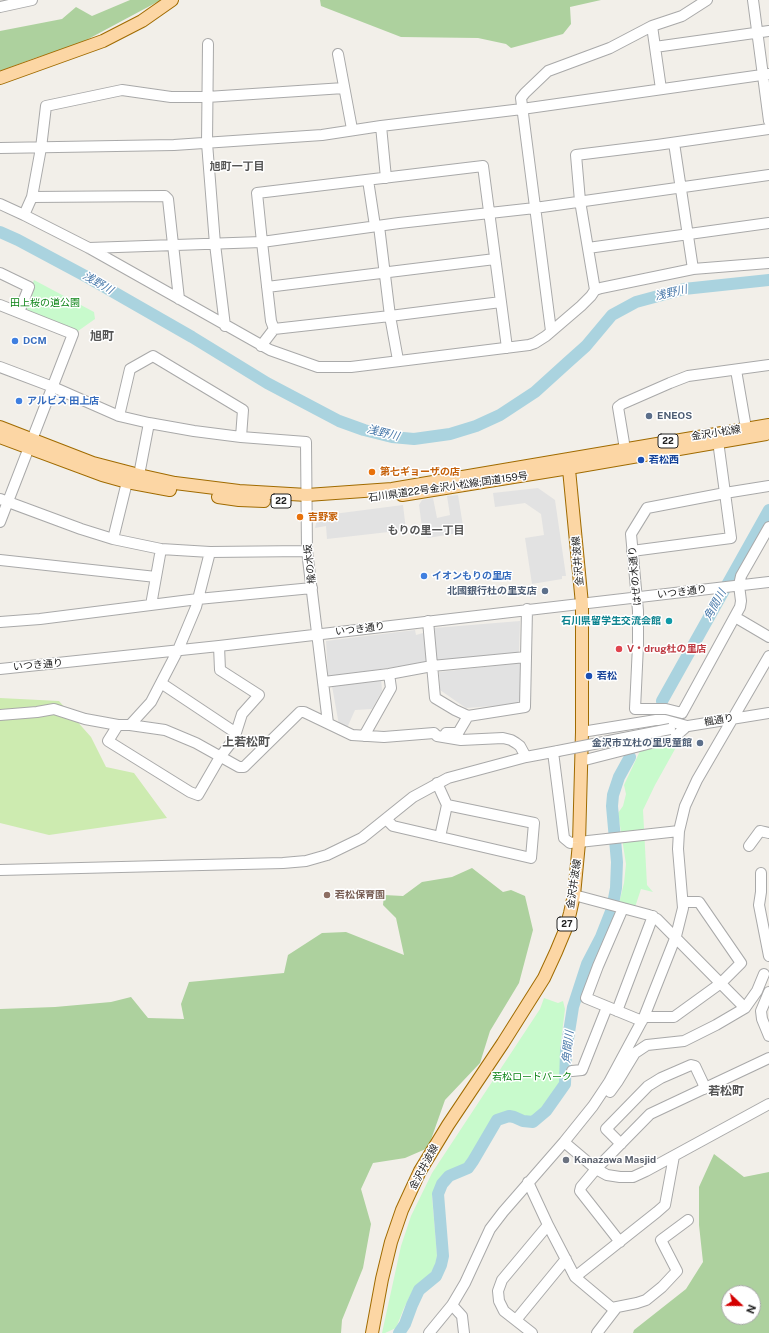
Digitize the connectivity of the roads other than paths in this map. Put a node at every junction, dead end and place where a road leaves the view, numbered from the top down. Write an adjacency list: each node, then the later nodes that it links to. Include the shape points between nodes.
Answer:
1 (32, 0): 5 (street)
2 (172, 0): 13 (main road, via 142,21 103,41)
3 (707, 0): 6 (street, via 682,16)
4 (753, 0): 8 (street)
5 (3, 4)
6 (652, 26): 10 (street); 17 (street, via 610,48 548,71 524,93 521,98)
7 (769, 31): 8 (street)
8 (758, 32): 10 (street); 12 (street)
9 (208, 44): 16 (street)
10 (655, 47): 15 (street)
11 (338, 54): 14 (street)
12 (766, 75): 15 (street); 18 (street)
13 (0, 78)
14 (344, 88): 16 (street); 21 (street)
15 (661, 89): 17 (street)
16 (207, 97): 22 (street); 25 (street, via 171,97 122,90 46,106)
17 (522, 109): 19 (street); 33 (street)
18 (769, 121)
19 (381, 126): 21 (street); 27 (street)
20 (769, 129): 23 (street)
21 (352, 130): 22 (street)
22 (207, 143): 25 (street); 40 (street)
23 (674, 143): 29 (street); 31 (street, via 576,155)
24 (0, 148): 25 (street)
25 (41, 148): 30 (street)
26 (769, 175): 29 (street)
27 (386, 178): 28 (street); 34 (street, via 483,166)
28 (368, 180): 37 (street); 39 (street, via 257,193)
29 (680, 188): 31 (street); 38 (street)
30 (32, 197): 35 (street); 41 (street, via 165,196 168,199)
31 (580, 201): 33 (street); 43 (street)
32 (0, 204): 35 (street)
33 (536, 208): 34 (street); 58 (street)
34 (489, 212): 37 (street); 44 (street)
35 (24, 215): 42 (street)
36 (769, 223): 38 (street)
37 (377, 226): 39 (street); 47 (street)
38 (687, 234): 43 (street); 46 (street)
39 (262, 242): 40 (street); 49 (street)
40 (215, 244): 41 (street); 56 (street)
41 (173, 246): 42 (street); 51 (street)
42 (88, 248): 51 (street)
43 (588, 248): 50 (street)
44 (495, 259): 47 (street); 52 (street)
45 (769, 263): 46 (street)
46 (693, 270): 50 (street)
47 (385, 272): 49 (street); 55 (street)
48 (0, 273): 54 (street, via 29,286)
49 (267, 287): 57 (street)
50 (594, 290): 58 (street, via 582,306)
51 (179, 299): 56 (street)
52 (501, 302): 55 (street); 60 (street)
53 (0, 304): 54 (street)
54 (19, 312): 65 (street, via 73,334)
55 (390, 316): 57 (street); 61 (street)
56 (225, 326): 59 (street)
57 (274, 329): 59 (street)
58 (551, 331): 60 (street, via 535,343)
59 (261, 346): 61 (street, via 318,367 351,367)
60 (507, 348): 61 (street)
61 (398, 360)
62 (769, 365): 64 (street)
63 (0, 367): 65 (street)
64 (736, 370): 70 (street); 76 (street, via 688,376 622,404 618,407)
65 (53, 387): 66 (street); 75 (street)
66 (119, 416): 67 (street); 73 (street, via 130,369 153,356 243,410)
67 (149, 423): 73 (street); 78 (street)
68 (769, 425): 70 (main road, 金沢小松線 / 22)
69 (0, 427): 75 (main road, 22)
70 (746, 428): 76 (main road, 金沢小松線 / 22)
71 (769, 433): 74 (main road, 金沢小松線 / 22)
72 (0, 437): 75 (main road, 石川県道22号金沢小松線;国道159号 / 22)
73 (240, 437): 82 (street, 楡の木坂, via 306,442)
74 (718, 441): 77 (main road, 金沢小松線 / 22); 81 (street)
75 (31, 444): 78 (main road, 22); 79 (main road, 石川県道22号金沢小松線;国道159号 / 22, via 102,475); 83 (street)
76 (625, 449): 77 (main road, 金沢小松線 / 22)
77 (568, 463): 82 (main road, 石川県道22号金沢小松線;国道159号 / 22, via 390,497); 99 (main road, 金沢井波線 / 27)
78 (139, 475): 82 (main road, 22, via 175,483)
79 (127, 482): 82 (main road, 石川県道22号金沢小松線;国道159号 / 22, via 239,500); 86 (street)
80 (769, 486): 81 (street, はぜの木通り)
81 (726, 493): 90 (street, はぜの木通り, via 647,508 631,534); 90 (street, via 731,538)
82 (307, 498): 89 (street, 楡の木坂)
83 (4, 500): 84 (street); 86 (street)
84 (0, 522)
85 (769, 527): 87 (street)
86 (113, 539): 88 (street)
87 (765, 541): 95 (street)
88 (161, 549): 91 (street); 93 (street)
89 (307, 551): 91 (street); 96 (street, 楡の木坂)
90 (632, 551): 97 (street, はぜの木通り)
91 (210, 552): 98 (street)
92 (0, 560): 93 (street)
93 (156, 576): 100 (street)
94 (769, 582): 95 (street)
95 (735, 586): 97 (street, いつき通り); 102 (street, via 741,601)
96 (312, 588): 98 (street); 105 (street, 楡の木坂)
97 (637, 598): 99 (street, いつき通り); 102 (street, はぜの木通り, via 635,709 666,709 682,713)
98 (198, 599): 100 (street); 108 (street)
99 (582, 604): 101 (street, いつき通り); 124 (main road, 金沢井波線 / 27)
100 (151, 605): 104 (street)
101 (527, 610): 103 (street, いつき通り); 110 (street)
102 (735, 617): 106 (street)
103 (428, 621): 105 (street, いつき通り); 111 (street)
104 (0, 622)
105 (318, 634): 107 (street, いつき通り); 114 (street, 楡の木坂)
106 (769, 637)
107 (219, 646): 108 (street, いつき通り); 125 (street, via 220,670 259,695 242,714)
108 (178, 650): 112 (street, いつき通り); 115 (street)
109 (769, 656): 119 (street)
110 (526, 657): 111 (street); 118 (street, via 525,707)
111 (432, 666): 113 (street); 118 (street, via 435,698)
112 (0, 669)
113 (389, 674): 114 (street); 127 (street, via 391,688)
114 (324, 682): 120 (street, 楡の木坂)
115 (161, 683): 122 (street, via 151,702); 125 (street)
116 (769, 713): 119 (street, 楓通り)
117 (0, 715): 121 (street, via 54,709 85,719)
118 (468, 716): 126 (street, via 458,733)
119 (732, 718): 123 (street, 楓通り); 135 (street, via 697,780 685,806)
120 (328, 723): 127 (street, via 352,736); 129 (street, via 300,712 244,767)
121 (118, 725): 122 (street); 129 (street, via 108,741 198,795)
122 (130, 725): 129 (street, via 165,730)
123 (687, 726): 124 (street, via 656,720); 128 (street, 楓通り, bridge); 131 (street, via 668,739)
124 (582, 732): 131 (main road, 金沢井波線 / 27)
125 (236, 733): 129 (street)
126 (434, 733): 127 (street, via 384,738); 130 (street, via 437,736 461,740 511,740 520,746)
127 (364, 736)
128 (555, 752): 130 (street, 楓通り); 138 (street, via 564,838 570,843)
129 (220, 757)
130 (526, 757): 132 (street, 楓通り)
131 (581, 761): 138 (main road, 金沢井波線 / 27)
132 (437, 783): 133 (street); 134 (street, 楓通り, via 413,797)
133 (447, 805): 137 (street); 137 (street, via 534,823 531,858)
134 (386, 819): 137 (street, via 393,826); 140 (street, 楓通り, via 343,849 306,861)
135 (678, 831): 138 (street); 143 (street)
136 (769, 833): 139 (street, via 760,831)
137 (440, 837)
138 (579, 843): 142 (main road, 金沢井波線 / 27)
139 (750, 846)
140 (0, 870)
141 (761, 873): 147 (street, via 759,905)
142 (574, 895): 144 (street); 173 (main road, 金沢井波線 / 27, via 563,934 544,978 448,1125 420,1171 402,1210 391,1242)
143 (683, 902): 146 (street); 149 (street, via 699,902 741,962)
144 (617, 906): 145 (street); 151 (street, via 586,998)
145 (653, 916): 146 (street); 153 (street)
146 (676, 936): 149 (street); 154 (street)
147 (769, 956)
148 (764, 974): 152 (street, via 757,991)
149 (721, 983): 152 (street); 154 (street, via 674,1017)
150 (769, 992): 155 (street, via 761,1011)
151 (607, 1007): 153 (street); 157 (street, via 582,1070)
152 (745, 1008): 160 (street, via 684,1041 647,1045 635,1053 618,1081)
153 (617, 1011): 154 (street)
154 (643, 1019): 160 (street, via 609,1082)
155 (769, 1036)
156 (769, 1058): 158 (street)
157 (572, 1071)
158 (704, 1089): 161 (street, via 650,1114); 161 (street, via 694,1066 691,1065 648,1086 606,1129)
159 (768, 1108): 162 (street)
160 (566, 1144): 163 (street); 164 (street)
161 (621, 1144): 163 (street)
162 (674, 1156): 163 (street, via 633,1177 607,1175); 167 (street, via 665,1205)
163 (596, 1169): 167 (street, via 580,1191)
164 (528, 1182): 166 (street); 170 (street, via 490,1229)
165 (688, 1220): 171 (street, via 661,1240 677,1271 646,1300)
166 (548, 1225): 168 (street); 172 (street, via 502,1280 498,1291 498,1301)
167 (620, 1242): 169 (street)
168 (566, 1259): 169 (street); 172 (street)
169 (575, 1277): 171 (street, via 612,1308)
170 (452, 1305): 174 (street); 175 (street, via 462,1316)
171 (618, 1307): 177 (street)
172 (516, 1320): 176 (street)
173 (372, 1333)
174 (429, 1333)
175 (464, 1333)
176 (532, 1333)
177 (597, 1333)

